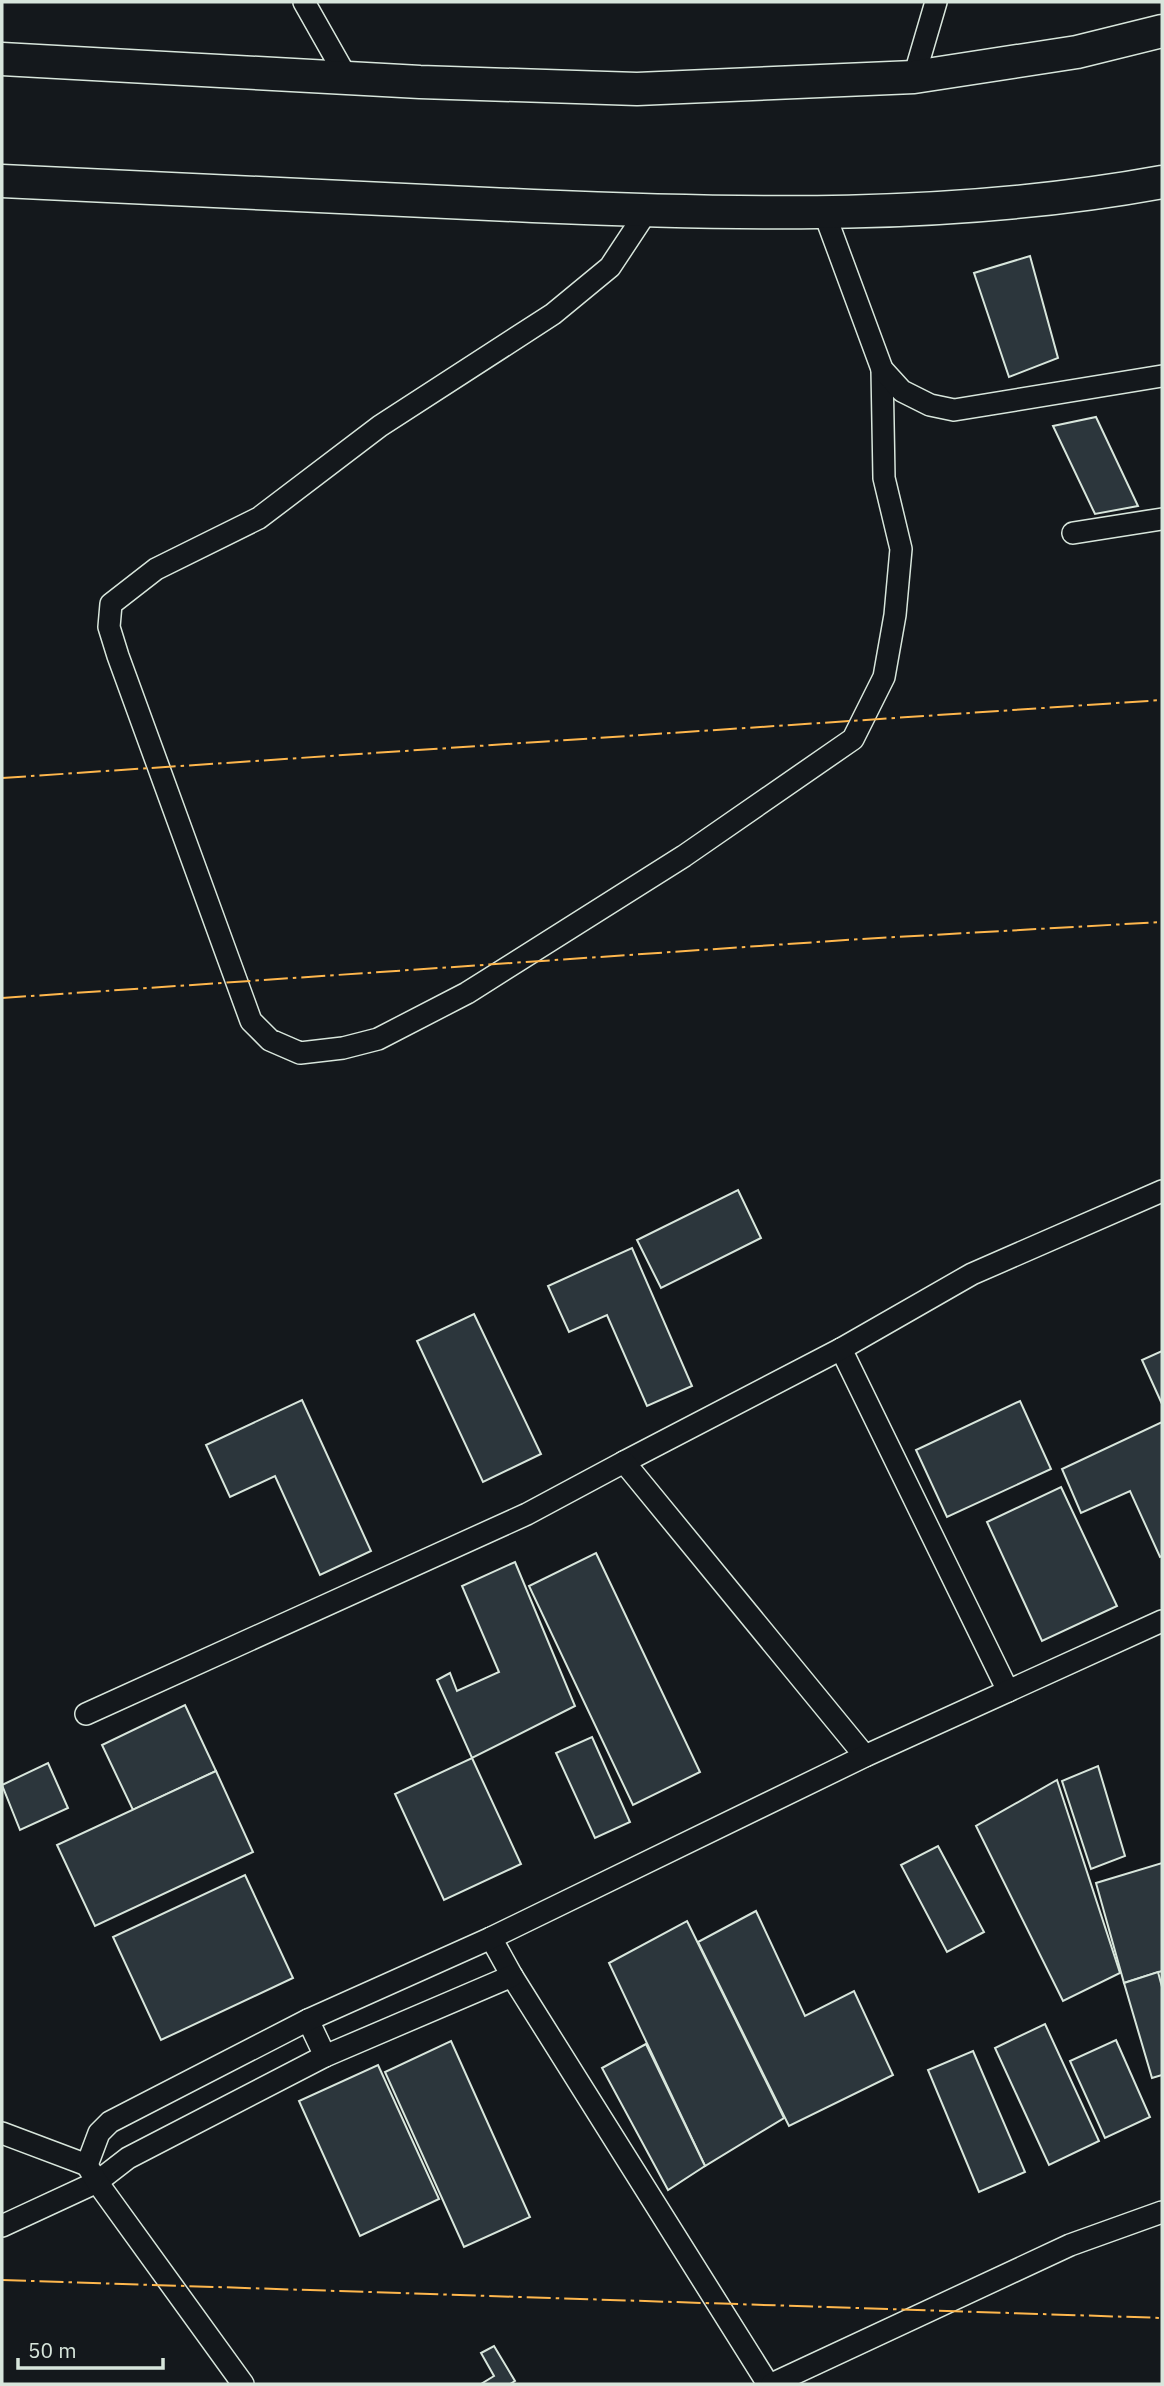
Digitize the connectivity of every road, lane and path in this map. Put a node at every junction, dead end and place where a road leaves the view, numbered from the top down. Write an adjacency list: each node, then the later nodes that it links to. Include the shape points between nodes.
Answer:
1 (304, 2): 6 (street)
2 (936, 2): 5 (street)
3 (1162, 31): 5 (highway, via 1077,52)
4 (2, 59): 6 (highway)
5 (914, 77): 6 (highway, via 637,89)
6 (347, 78)
7 (2, 181): 9 (highway)
8 (1161, 186): 10 (highway, via 1007,204)
9 (647, 211): 10 (highway); 11 (street, via 610,267 554,314 380,426 259,518 156,569 111,604 109,626 118,656 251,1021 270,1040 300,1053 343,1048 389,1034 467,993 673,863 853,739 884,677 901,549 884,478)
10 (824, 212): 11 (street)
11 (882, 369): 12 (street, via 902,391 930,405 954,410)
12 (1162, 376)
13 (1162, 519): 14 (street)
14 (1073, 534)
15 (1162, 1191): 16 (street, via 972,1274)
16 (842, 1349): 17 (street); 19 (street)
17 (624, 1462): 20 (street, via 527,1514); 21 (street)
18 (1162, 1621): 19 (street)
19 (1008, 1691): 21 (street)
20 (86, 1714)
21 (865, 1756): 22 (street)
22 (491, 1938): 23 (street); 24 (street)
23 (512, 1976): 25 (street); 31 (street)
24 (308, 2020): 25 (street); 27 (street, via 110,2122 99,2133)
25 (325, 2056): 27 (street)
26 (2, 2133): 27 (street)
27 (92, 2174): 29 (street); 30 (street)
28 (1162, 2212): 31 (street, via 1070,2245)
29 (2, 2226)
30 (243, 2384)
31 (770, 2384)

